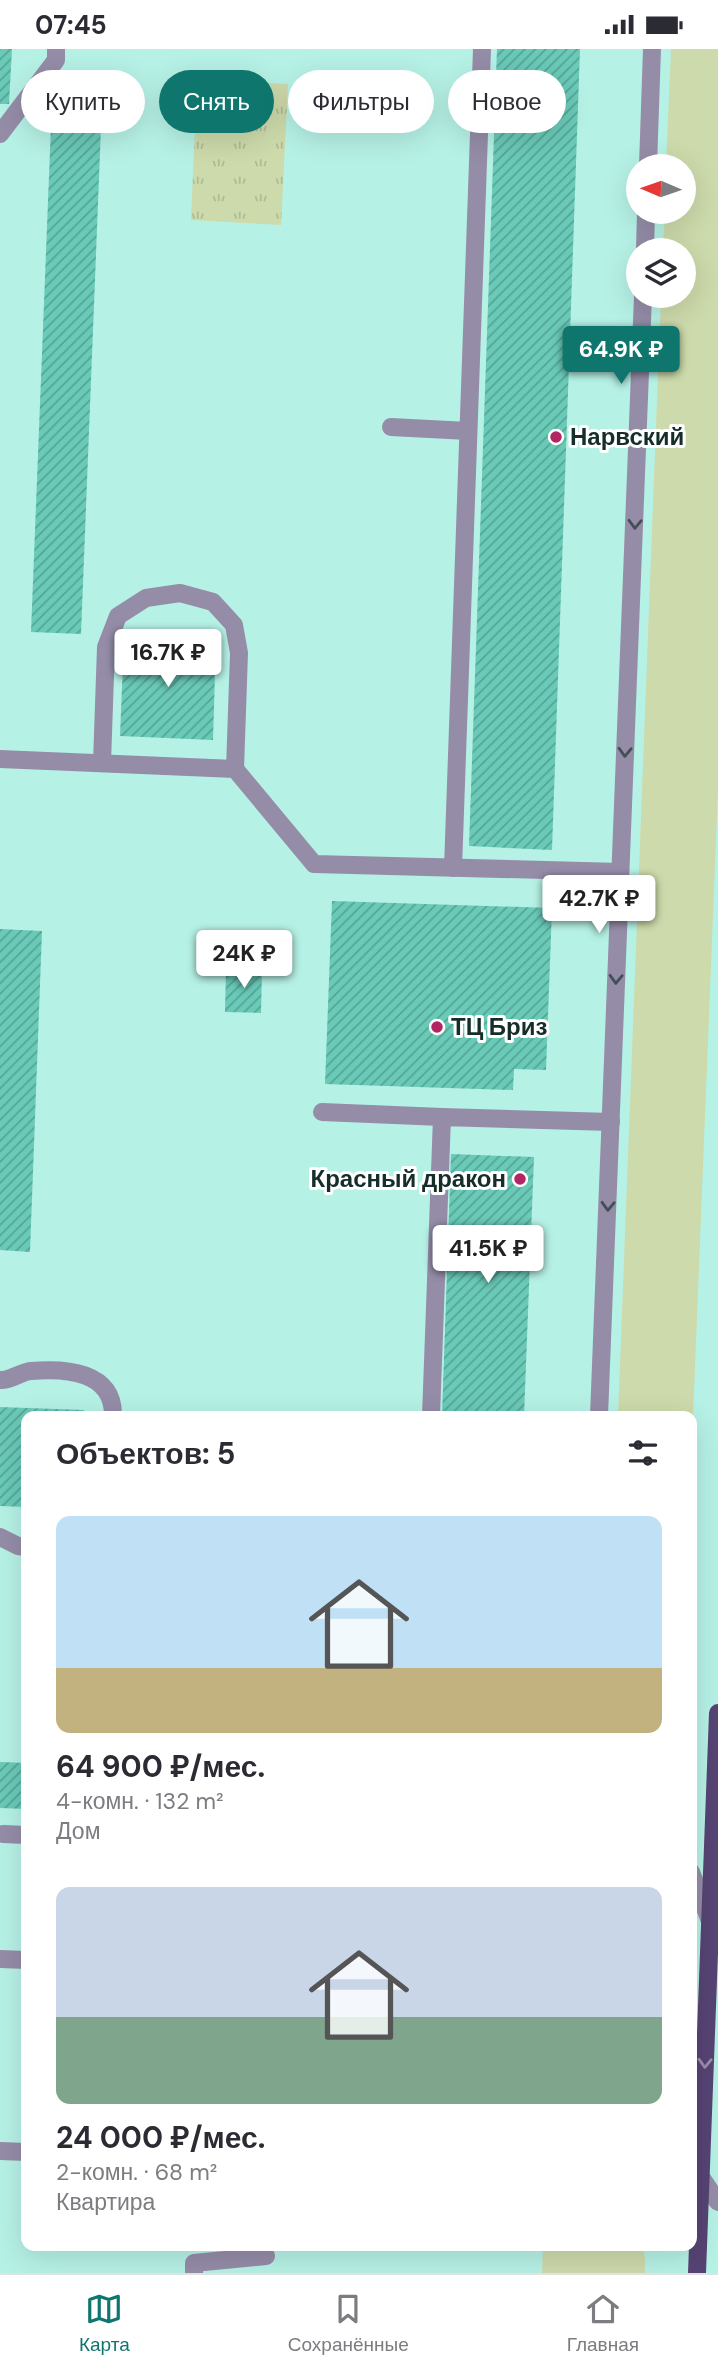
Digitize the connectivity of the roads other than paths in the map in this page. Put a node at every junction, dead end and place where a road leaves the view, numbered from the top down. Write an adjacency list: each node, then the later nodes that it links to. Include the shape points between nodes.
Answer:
1 (56, 49): 4 (street, via 56,60)
2 (482, 49): 8 (street)
3 (652, 49): 5 (street)
4 (0, 134)
5 (648, 154)
6 (643, 308): 13 (street, one-way to 13)
7 (391, 427): 8 (street)
8 (468, 431): 12 (street)
9 (0, 759): 10 (street)
10 (102, 764): 11 (street); 11 (street, via 106,647 118,616 146,598 180,593 213,602 234,625 239,653)
11 (235, 769): 12 (street, via 314,864)
12 (453, 868): 13 (street)
13 (620, 872): 16 (street, one-way to 16)
14 (322, 1112): 15 (street)
15 (442, 1117): 16 (street); 19 (street)
16 (611, 1122): 20 (street, one-way to 20)
17 (0, 1380): 18 (street, via 28,1371 81,1373 102,1383)
18 (113, 1411)
19 (430, 1411)
20 (599, 1411)
21 (0, 1537): 22 (street)
22 (21, 1547)
23 (718, 1713): 27 (main road)
24 (3, 1834): 25 (street)
25 (21, 1835)
26 (697, 1887): 27 (street)
27 (710, 1921): 32 (main road, one-way to 32)
28 (0, 1959): 29 (street)
29 (21, 1961)
30 (0, 2151): 31 (street)
31 (21, 2152)
32 (697, 2159)
33 (697, 2178): 34 (street)
34 (718, 2202)
35 (697, 2251): 38 (main road)
36 (266, 2257): 37 (street, via 194,2263)
37 (194, 2273)
38 (697, 2273)

